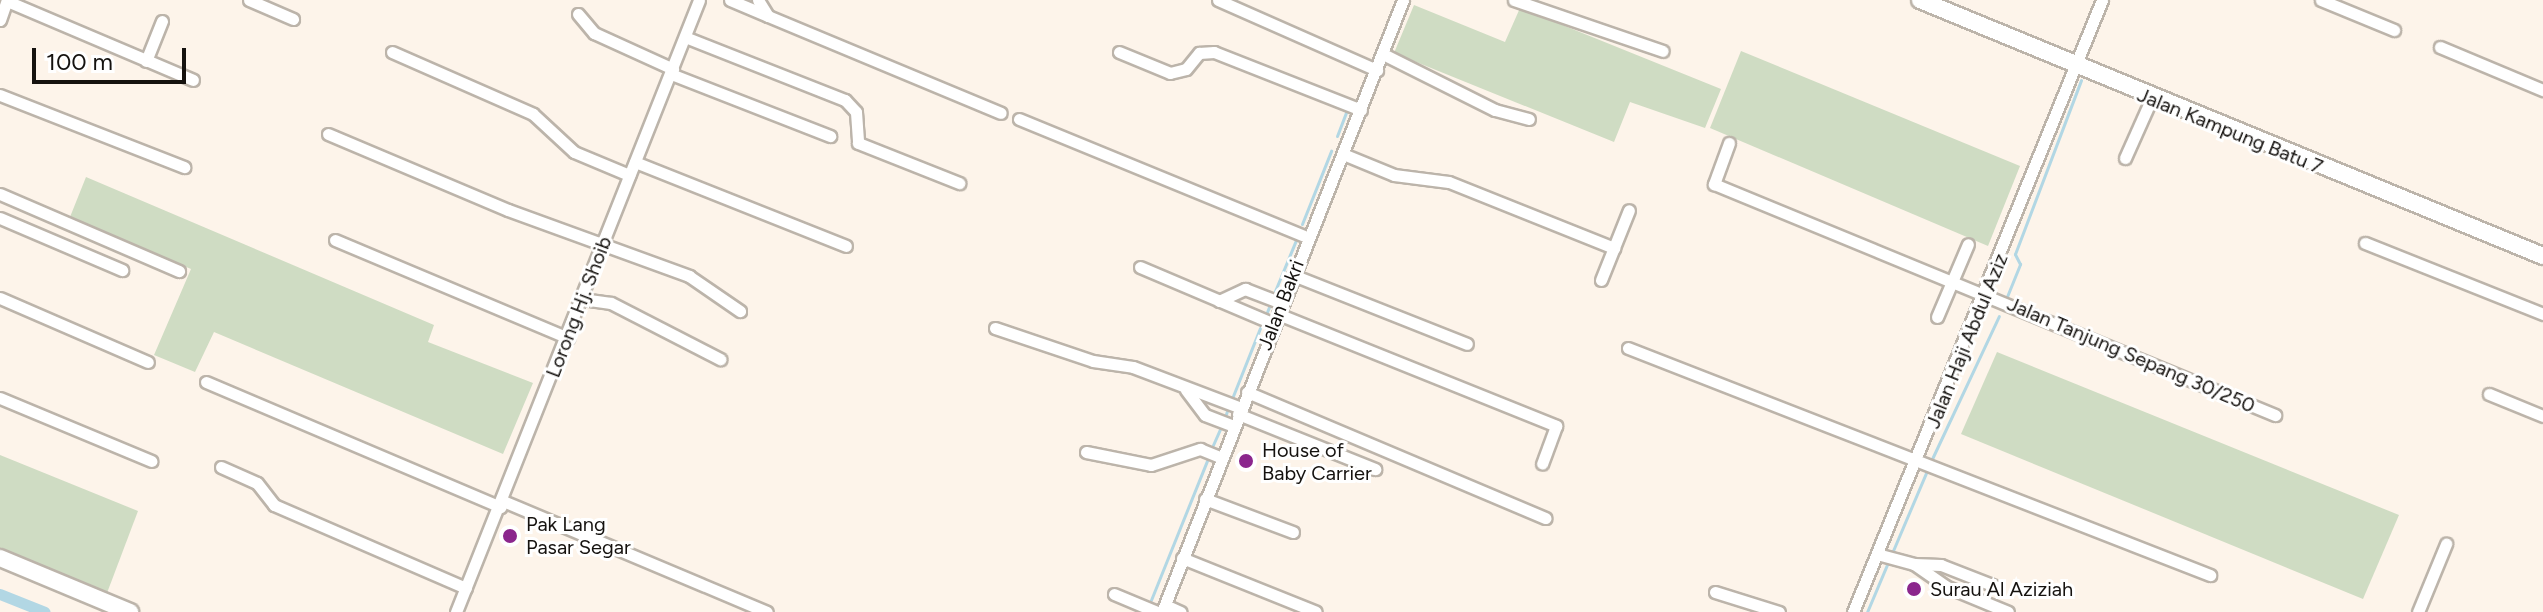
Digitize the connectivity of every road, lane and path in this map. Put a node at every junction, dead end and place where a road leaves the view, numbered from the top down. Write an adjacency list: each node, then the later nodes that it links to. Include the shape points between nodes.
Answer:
1 (7, 0): 16 (street); 25 (street)
2 (249, 0): 15 (street)
3 (699, 0): 19 (street, Lorong Hj. Shoib)
4 (730, 0): 14 (street)
5 (758, 0): 14 (street)
6 (1218, 0): 27 (street)
7 (1403, 0): 24 (street, Jalan Bakri)
8 (1514, 0): 21 (street)
9 (1920, 0): 12 (street, Jalan Kampung Batu 7)
10 (2102, 0): 26 (street, Jalan Haji Abdul Aziz)
11 (2321, 0): 18 (street)
12 (1944, 4): 26 (street, Jalan Kampung Batu 7)
13 (578, 14): 28 (street, via 594,33)
14 (768, 16): 34 (street)
15 (293, 19)
16 (0, 20)
17 (162, 21): 25 (street)
18 (2394, 30)
19 (685, 37): 28 (street, Lorong Hj. Shoib); 45 (street, via 845,100 856,112 858,143)
20 (2440, 47): 30 (street)
21 (1663, 51)
22 (392, 52): 44 (street, via 533,114 574,152)
23 (1119, 52): 33 (street, via 1170,73 1186,69 1199,53 1214,52)
24 (1383, 54): 27 (street, Jalan Bakri); 36 (street, via 1495,110)
25 (146, 61): 29 (street)
26 (2075, 68): 32 (street, Jalan Kampung Batu 7); 63 (street, Jalan Haji Abdul Aziz)
27 (1377, 70): 33 (street, Jalan Bakri)
28 (672, 72): 38 (street); 42 (street, Lorong Hj. Shoib)
29 (193, 80)
30 (2543, 90)
31 (0, 95): 43 (street)
32 (2151, 100): 41 (street); 56 (street, Jalan Kampung Batu 7)
33 (1361, 110): 40 (street, Jalan Bakri)
34 (1001, 113)
35 (1019, 119): 49 (street)
36 (1529, 119)
37 (328, 134): 53 (street)
38 (830, 136)
39 (1729, 143): 62 (street, Jalan Tanjung Sepang 30/250, via 1714,184)
40 (1343, 154): 49 (street, Jalan Bakri); 55 (street, via 1394,175 1449,182)
41 (2125, 158)
42 (635, 162): 44 (street, Lorong Hj. Shoib); 54 (street)
43 (184, 167)
44 (629, 175): 53 (street, Lorong Hj. Shoib)
45 (959, 183)
46 (0, 194): 59 (street)
47 (1629, 210): 55 (street)
48 (0, 218): 58 (street)
49 (1307, 237): 60 (street, Jalan Bakri)
50 (335, 240): 72 (street)
51 (2365, 243): 69 (street)
52 (1968, 244): 62 (street)
53 (603, 245): 65 (street, Lorong Hj. Shoib); 67 (street, via 689,276)
54 (846, 246)
55 (1614, 248): 61 (street)
56 (2543, 256)
57 (1140, 267): 66 (street)
58 (122, 270)
59 (179, 271)
60 (1293, 275): 68 (street, Jalan Bakri); 73 (street)
61 (1601, 280)
62 (1952, 281): 63 (street, Jalan Tanjung Sepang 30/250); 70 (street)
63 (1986, 295): 82 (street, Jalan Tanjung Sepang 30/250); 90 (street, Jalan Haji Abdul Aziz)
64 (0, 298): 76 (street)
65 (582, 299): 72 (street, Lorong Hj. Shoib); 75 (street, via 611,303)
66 (1219, 301): 68 (street); 68 (street, via 1245,289)
67 (740, 311)
68 (1278, 314): 79 (street, Jalan Bakri); 88 (street, via 1556,426)
69 (2543, 314)
70 (1937, 317)
71 (995, 328): 78 (street, via 1093,361 1133,367)
72 (568, 338): 93 (street, Lorong Hj. Shoib)
73 (1467, 344)
74 (1628, 348): 90 (street)
75 (720, 359)
76 (148, 362)
77 (206, 382): 93 (street)
78 (1186, 390): 83 (street); 83 (street, via 1205,415)
79 (1247, 392): 83 (street, Jalan Bakri); 94 (street)
80 (2489, 394): 84 (street)
81 (0, 398): 87 (street)
82 (2275, 415)
83 (1238, 416): 86 (street, Jalan Bakri); 91 (street)
84 (2543, 416)
85 (1086, 452): 86 (street, via 1151,465 1200,449)
86 (1222, 458): 92 (street, Jalan Bakri)
87 (151, 461)
88 (1542, 464)
89 (221, 467): 103 (street, via 257,483 274,505)
90 (1924, 467): 97 (street, Jalan Haji Abdul Aziz); 101 (street, via 2071,516)
91 (1375, 469)
92 (1205, 499): 95 (street); 99 (street, Jalan Bakri)
93 (502, 504): 103 (street, Lorong Hj. Shoib); 109 (street)
94 (1545, 518)
95 (1293, 532)
96 (2446, 544): 115 (street)
97 (1880, 554): 100 (street); 113 (street, Jalan Haji Abdul Aziz)
98 (0, 558): 107 (street)
99 (1182, 558): 106 (street, Jalan Bakri); 111 (street)
100 (1914, 564): 102 (street, via 1941,565); 114 (street, via 1945,586)
101 (2210, 575)
102 (1997, 587)
103 (466, 588): 108 (street, Lorong Hj. Shoib)
104 (1715, 592): 112 (street)
105 (1114, 594): 106 (street)
106 (1161, 610): 110 (street)
107 (130, 612)
108 (456, 612)
109 (767, 612)
110 (1181, 612)
111 (1316, 612)
112 (1779, 612)
113 (1853, 612)
114 (2008, 612)
115 (2418, 612)

